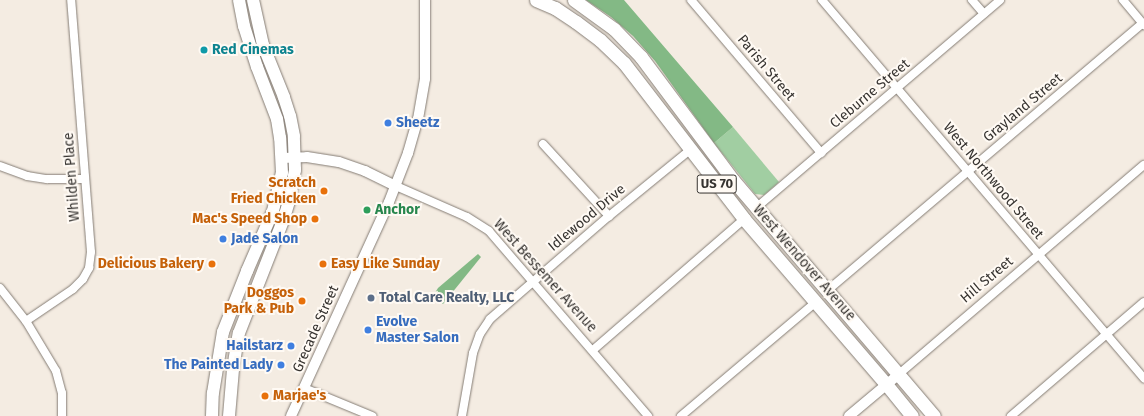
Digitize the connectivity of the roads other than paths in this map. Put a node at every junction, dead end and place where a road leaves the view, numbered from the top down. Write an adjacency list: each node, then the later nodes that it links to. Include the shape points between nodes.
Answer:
1 (71, 0): 23 (street, Whilden Place)
2 (239, 0): 19 (main road, via 244,26 277,119)
3 (253, 0): 18 (main road, via 263,46 290,116)
4 (426, 0): 24 (street, Grecade Street, via 424,79 420,108)
5 (536, 0): 16 (highway, West Wendover Avenue / US 70, via 555,8 600,40 634,75)
6 (574, 0): 25 (highway, West Wendover Avenue / US 70, via 614,29 641,57 714,155)
7 (691, 0): 17 (street, Parish Street)
8 (822, 0): 14 (street, West Northwood Street)
9 (972, 0): 12 (street)
10 (1000, 0): 12 (street, Cleburne Street)
11 (1123, 0): 13 (street)
12 (984, 14): 14 (street, Cleburne Street)
13 (1143, 24): 22 (street, Grayland Street)
14 (898, 88): 17 (street, Cleburne Street); 22 (street, West Northwood Street)
15 (543, 144): 26 (street)
16 (690, 150): 26 (street, Idlewood Drive); 27 (highway, West Wendover Avenue / US 70)
17 (821, 153): 25 (street, Cleburne Street)
18 (295, 157): 19 (street, West Bessemer Avenue); 24 (street, West Bessemer Avenue, via 339,162); 44 (main road, via 295,170 287,208 239,333)
19 (282, 158): 43 (main road, via 282,173 273,210 223,332)
20 (1144, 165): 28 (street, Hill Street)
21 (0, 166): 23 (street, via 40,178)
22 (969, 171): 28 (street, West Northwood Street); 32 (street, Grayland Street)
23 (85, 179): 35 (street, Whilden Place, via 91,252 89,268 74,289)
24 (396, 186): 30 (street, West Bessemer Avenue, via 479,224 501,244); 41 (street, Grecade Street)
25 (757, 207): 32 (highway, West Wendover Avenue / US 70)
26 (609, 216): 30 (street, Idlewood Drive)
27 (744, 219): 29 (highway, West Wendover Avenue / US 70); 37 (street)
28 (1038, 254): 36 (street, West Northwood Street); 38 (street, Hill Street)
29 (788, 270): 32 (highway, via 817,291 822,293); 33 (highway, West Wendover Avenue / US 70)
30 (533, 281): 37 (street, West Bessemer Avenue); 47 (street, Idlewood Drive, via 490,319 480,334 472,358)
31 (0, 288): 35 (street)
32 (828, 290): 38 (highway, West Wendover Avenue / US 70)
33 (816, 302): 40 (highway, West Wendover Avenue / US 70); 49 (street)
34 (1144, 302): 36 (street)
35 (26, 321): 42 (street, via 56,372 62,393)
36 (1106, 334): 39 (street, West Northwood Street); 53 (street)
37 (592, 350): 48 (street, West Bessemer Avenue)
38 (898, 374): 40 (street, Hill Street); 52 (highway, West Wendover Avenue / US 70)
39 (1144, 378)
40 (886, 384): 50 (street, Hill Street); 51 (highway, West Wendover Avenue / US 70)
41 (304, 388): 45 (street, Grecade Street); 46 (street)
42 (62, 416)
43 (212, 416)
44 (229, 416)
45 (291, 416)
46 (372, 416)
47 (462, 416)
48 (648, 416)
49 (681, 416)
50 (849, 416)
51 (912, 416)
52 (934, 416)
53 (1011, 416)

